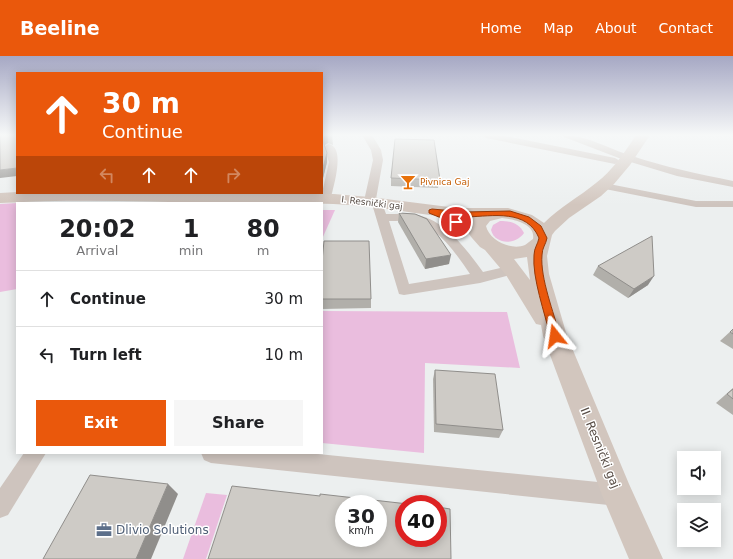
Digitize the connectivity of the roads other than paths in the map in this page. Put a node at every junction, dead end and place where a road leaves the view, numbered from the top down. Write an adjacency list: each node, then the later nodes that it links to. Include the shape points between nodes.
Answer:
1 (333, 158): 9 (lane)
2 (378, 158): 13 (lane)
3 (617, 158): 5 (lane)
4 (622, 158): 5 (lane)
5 (626, 160): 6 (lane); 7 (street, I. Resnički gaj)
6 (733, 184)
7 (604, 186): 11 (street, I. Resnički gaj); 12 (lane, via 696,204)
8 (0, 198): 10 (street, I. Resnički gaj, via 69,195)
9 (325, 198): 10 (street, I. Resnički gaj); 13 (street, I. Resnički gaj)
10 (112, 199)
11 (581, 202): 15 (street, I. Resnički gaj, via 547,210); 16 (street, I. Resnički gaj, via 553,223)
12 (733, 204)
13 (376, 207): 14 (street, I. Resnički gaj); 19 (lane, via 420,219 432,225 457,246); 19 (lane, via 404,290)
14 (432, 211): 15 (street, I. Resnički gaj); 17 (street, I. Resnički gaj, via 456,222)
15 (502, 214): 16 (street, via 518,215 534,223); 17 (street, via 487,215 478,222 476,230)
16 (541, 240): 17 (street, via 524,252 503,251); 20 (street, II. Resnički gaj, via 537,256 539,274)
17 (486, 242): 18 (street, II. Resnički gaj)
18 (513, 270): 19 (lane); 20 (street, II. Resnički gaj)
19 (480, 278)
20 (555, 336): 23 (street, II. Resnički gaj)
21 (35, 454): 24 (lane)
22 (220, 454): 23 (lane)
23 (618, 495): 25 (street, II. Resnički gaj)
24 (0, 507)
25 (646, 559)

